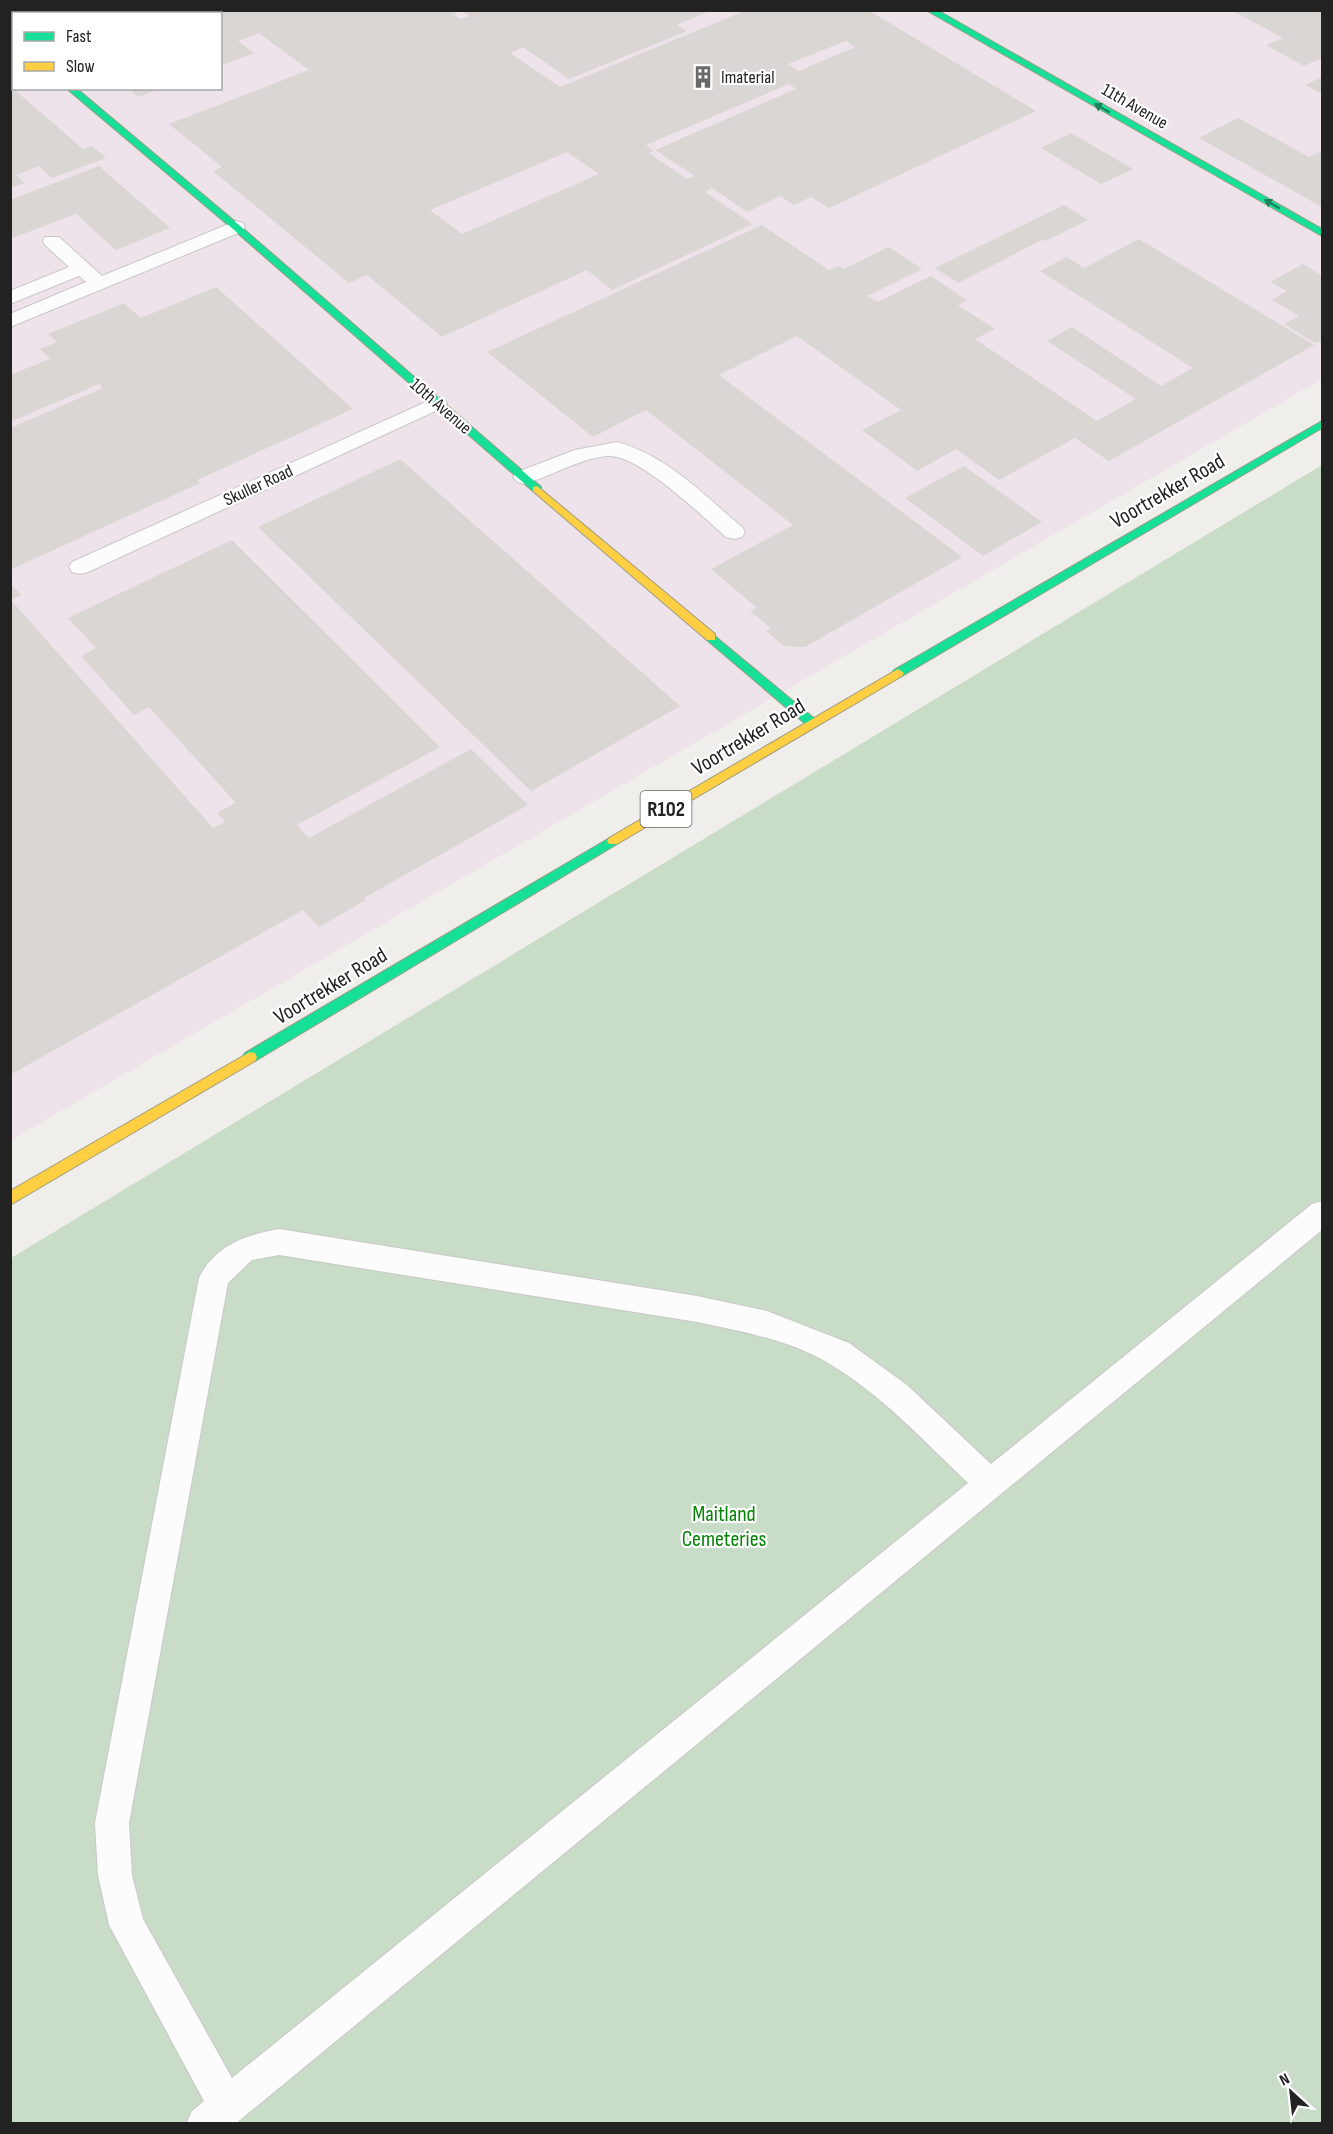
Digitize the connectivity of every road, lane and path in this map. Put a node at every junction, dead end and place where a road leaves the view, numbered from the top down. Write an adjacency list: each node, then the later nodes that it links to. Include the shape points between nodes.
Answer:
1 (930, 10): 4 (street, 11th Avenue, one-way to 1)
2 (72, 90): 3 (street, 10th Avenue)
3 (236, 227): 7 (lane); 10 (street, 10th Avenue)
4 (1323, 233)
5 (52, 242): 6 (lane)
6 (82, 268): 7 (lane); 8 (lane)
7 (100, 284): 9 (lane)
8 (10, 298)
9 (10, 321)
10 (437, 403): 12 (street, 10th Avenue); 14 (lane, Skuller Road)
11 (1323, 424): 15 (street, Voortrekker Road / R102)
12 (524, 477): 13 (lane, via 593,453 618,449 638,455); 15 (street, 10th Avenue)
13 (734, 532)
14 (80, 567)
15 (812, 723): 16 (street, Voortrekker Road / R102)
16 (10, 1199)
17 (1323, 1213): 18 (lane)
18 (991, 1484): 19 (lane); 19 (lane, via 896,1395 848,1360 767,1324 279,1242 250,1246 231,1257 214,1278 112,1823 115,1875 127,1925)
19 (216, 2118)

